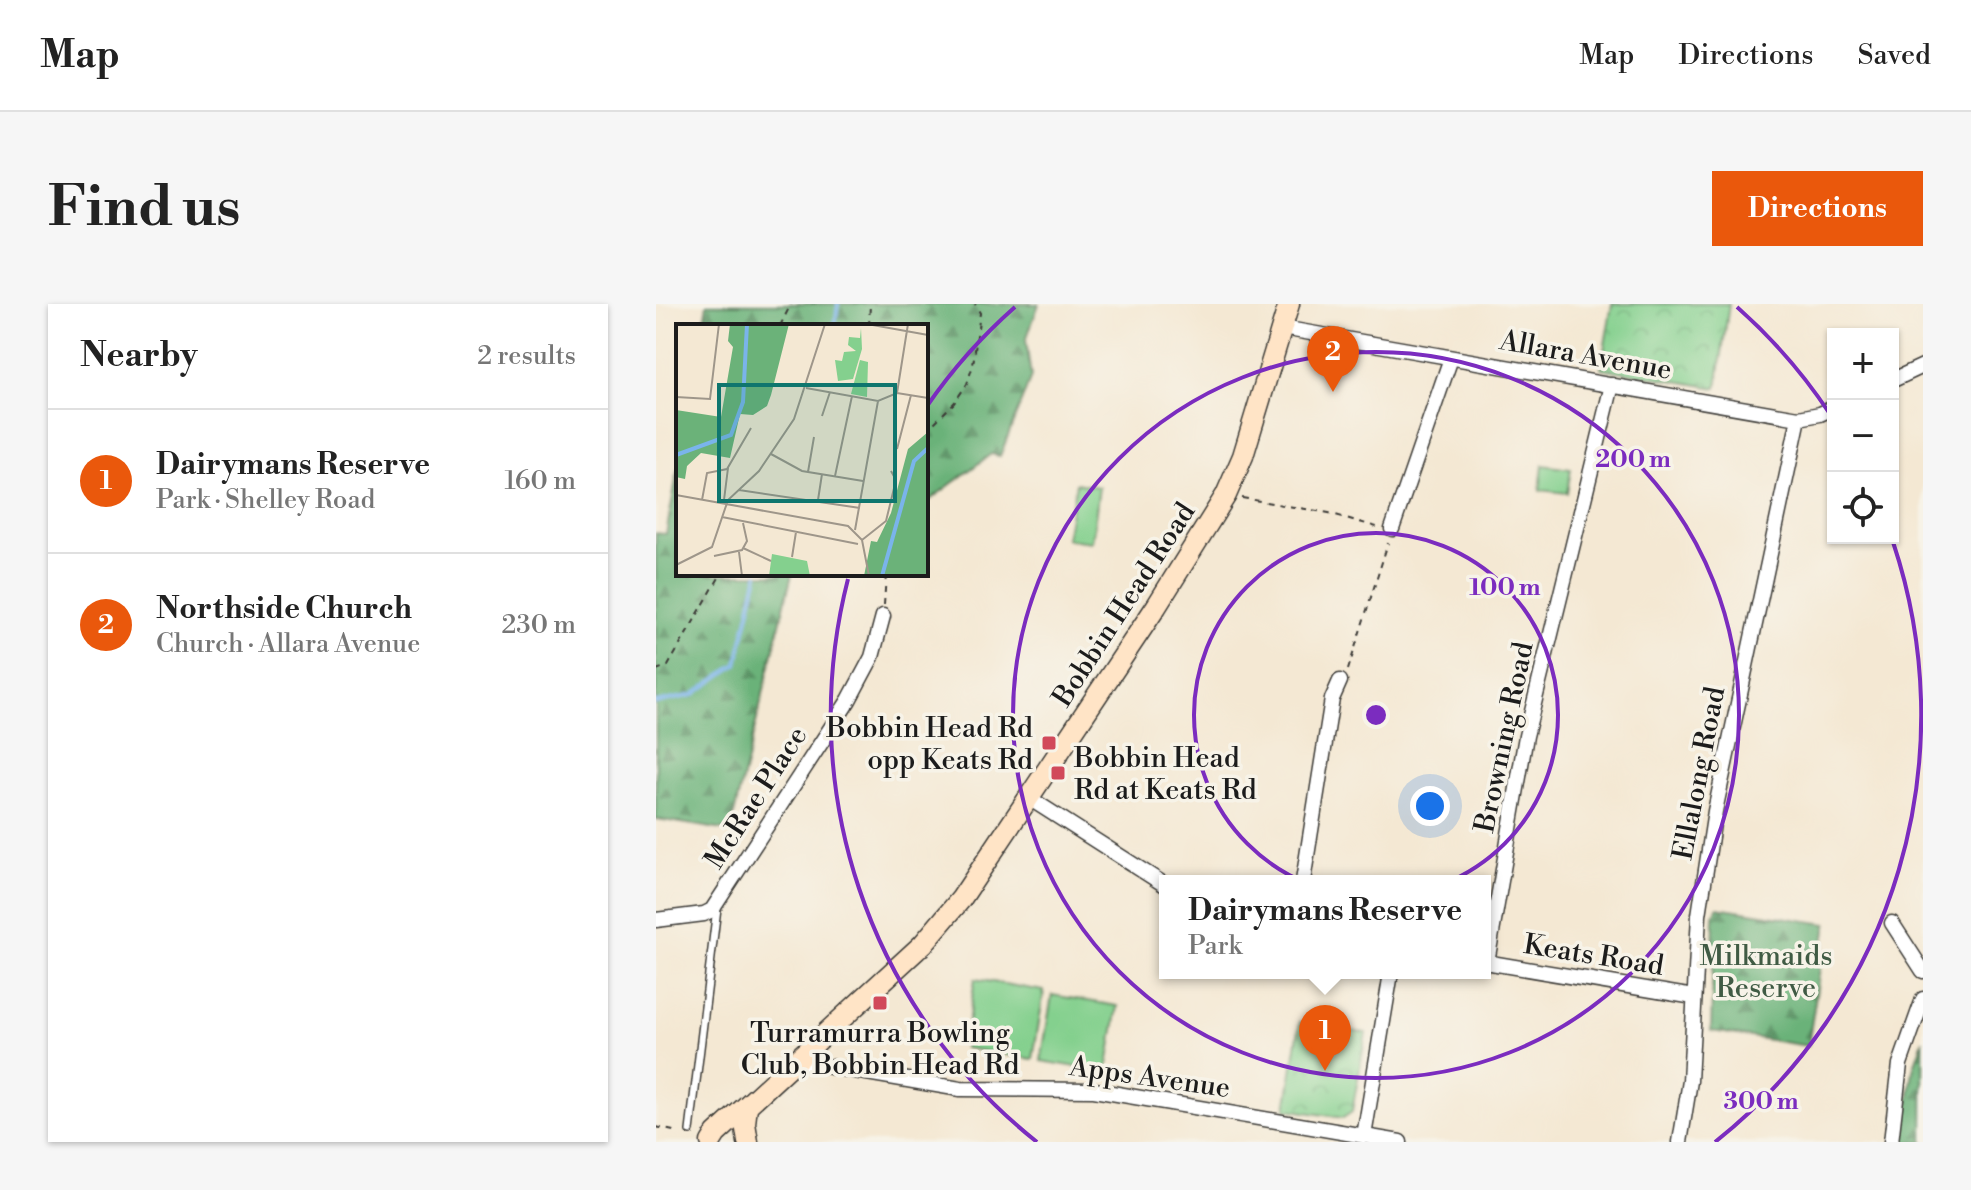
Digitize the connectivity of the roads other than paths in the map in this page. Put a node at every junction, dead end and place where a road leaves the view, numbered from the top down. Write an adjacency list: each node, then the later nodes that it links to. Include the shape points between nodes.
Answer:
1 (1289, 304): 2 (main road, Bobbin Head Road)
2 (1282, 328): 3 (street, Allara Avenue); 12 (main road, Bobbin Head Road, via 1226,495)
3 (1451, 358): 6 (street, Allara Avenue); 9 (street)
4 (1923, 366): 5 (street)
5 (1899, 377)
6 (1612, 385): 8 (street, Allara Avenue); 18 (street, Browning Road, via 1526,736)
7 (1827, 411): 8 (street, Allara Avenue)
8 (1799, 418): 22 (street, Ellalong Road, via 1715,811 1699,915)
9 (1392, 529)
10 (883, 616): 15 (street, McRae Place, via 872,657 849,700)
11 (1340, 681): 13 (street, via 1332,699)
12 (1029, 798): 14 (street); 24 (main road, Bobbin Head Road, via 943,922)
13 (1304, 875)
14 (1159, 881)
15 (718, 902): 16 (street, McRae Place, via 704,914); 26 (lane)
16 (656, 920)
17 (1892, 923): 20 (street)
18 (1491, 934)
19 (1491, 963): 22 (street, Keats Road)
20 (1923, 971)
21 (1390, 979): 27 (street)
22 (1694, 997): 31 (street, Ellalong Road, via 1690,1081)
23 (1923, 999): 32 (street, via 1900,1064)
24 (797, 1061): 25 (main road, Bobbin Head Road); 27 (street, Apps Avenue, via 960,1089 1094,1090)
25 (747, 1106): 28 (main road, Bobbin Head Road); 29 (main road)
26 (690, 1131)
27 (1364, 1136): 30 (street, Apps Avenue)
28 (711, 1142)
29 (748, 1142)
30 (1400, 1142)
31 (1680, 1142)
32 (1891, 1142)

